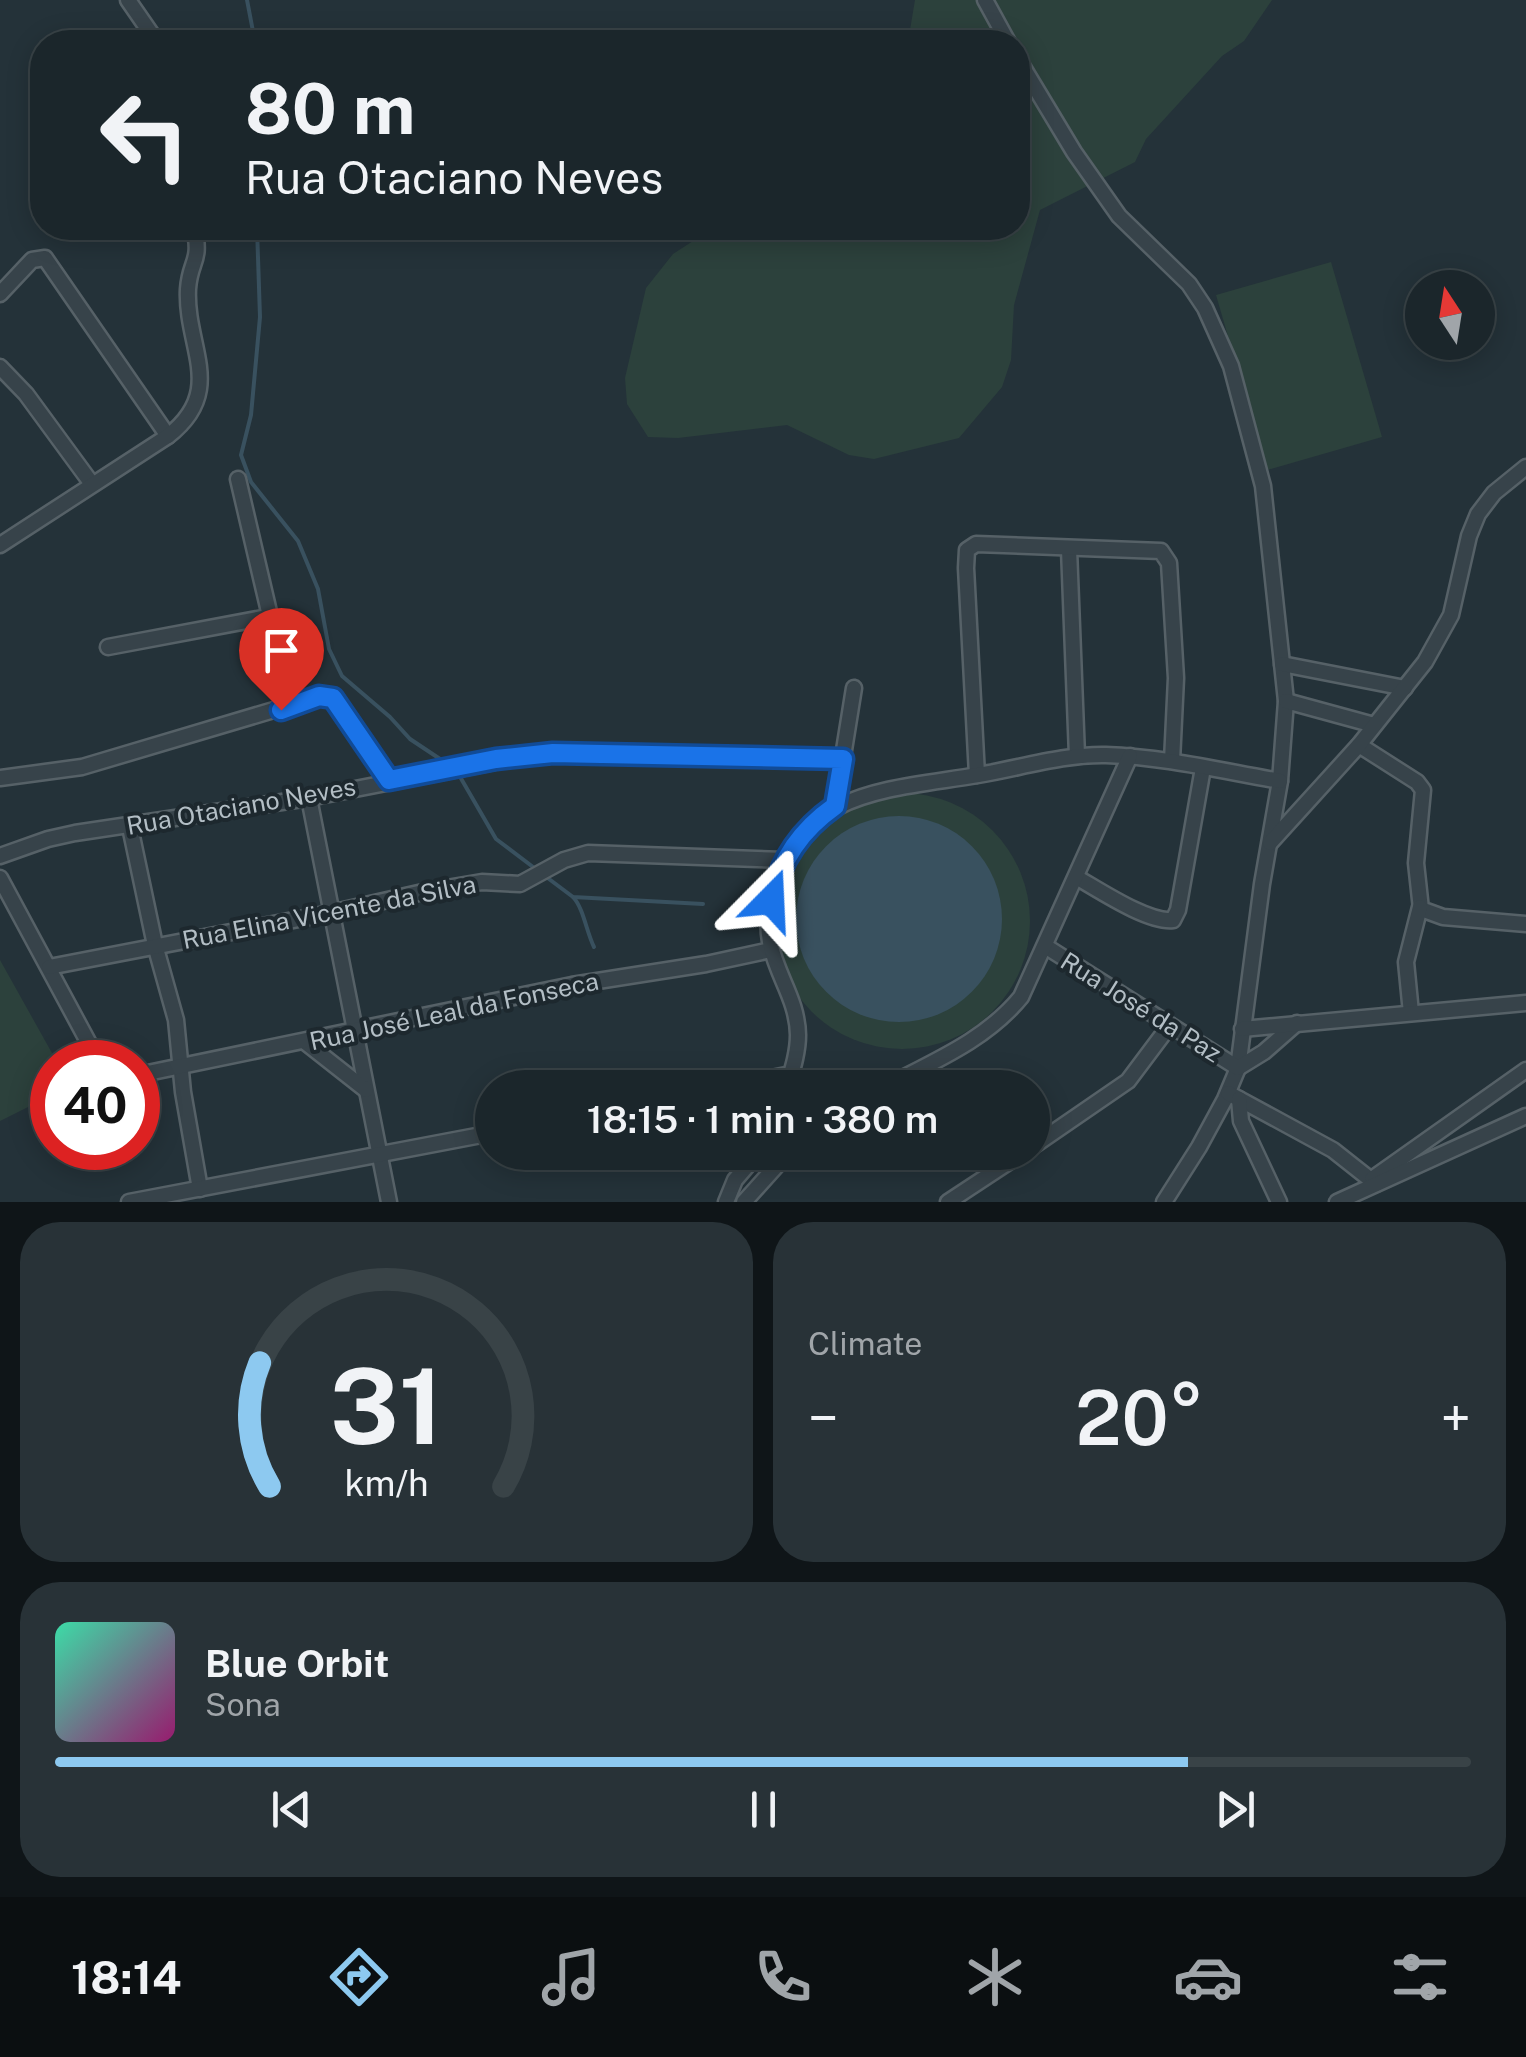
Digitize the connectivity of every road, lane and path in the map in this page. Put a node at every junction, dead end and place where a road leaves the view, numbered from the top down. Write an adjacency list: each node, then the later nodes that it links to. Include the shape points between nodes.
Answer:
1 (128, 0): 3 (street)
2 (984, 0): 4 (street)
3 (149, 30)
4 (1001, 30)
5 (1030, 79): 17 (street, via 1119,216 1189,284 1231,366 1262,486)
6 (197, 240): 9 (street, via 188,299 200,387 191,416)
7 (0, 294): 9 (street, via 32,260 45,258)
8 (0, 367): 12 (street)
9 (168, 436): 12 (street)
10 (1526, 468): 19 (street, via 1478,514 1451,614)
11 (238, 478): 15 (street)
12 (92, 484): 13 (street)
13 (2, 539)
14 (1069, 550): 24 (street); 27 (street, via 1161,551 1168,559 1176,678); 29 (street, via 991,544 967,550)
15 (268, 617): 16 (street); 21 (street)
16 (108, 647)
17 (1282, 664): 19 (street); 20 (street)
18 (854, 688): 26 (street)
19 (1405, 688): 22 (street)
20 (1286, 701): 22 (street); 32 (street)
21 (291, 706): 30 (street, via 82,767); 31 (street, via 333,698)
22 (1374, 724): 23 (street)
23 (1359, 744): 36 (street); 41 (street, via 1423,790 1416,864)
24 (1077, 756): 25 (street); 29 (street)
25 (1130, 756): 27 (street); 39 (street)
26 (843, 759): 31 (street, Rua Otaciano Neves, via 553,753); 34 (street)
27 (1172, 761): 28 (street)
28 (1203, 768): 32 (street); 39 (street, via 1173,920)
29 (977, 775): 34 (street, via 879,791)
30 (0, 778)
31 (389, 780): 33 (street, Rua Otaciano Neves)
32 (1280, 781): 36 (street)
33 (309, 798): 35 (street, Rua Otaciano Neves); 42 (street)
34 (835, 806): 38 (street)
35 (130, 826): 37 (street, Rua Otaciano Neves, via 48,838); 44 (street)
36 (1270, 844): 52 (street)
37 (0, 856)
38 (784, 860): 42 (street, Rua Elina Vicente da Silva, via 600,852 564,860 520,884 482,882); 46 (street, via 771,900)
39 (1076, 877): 45 (street)
40 (0, 878): 47 (street)
41 (1420, 907): 43 (street, via 1443,917); 49 (street, via 1406,962)
42 (330, 914): 44 (street, Rua Elina Vicente da Silva); 53 (street)
43 (1526, 924)
44 (154, 944): 47 (street, Rua Elina Vicente da Silva); 56 (street, via 176,1020)
45 (1045, 946): 51 (street, Rua José da Paz); 60 (street, via 1021,997 996,1025)
46 (771, 950): 53 (street, Rua José Leal da Fonseca); 59 (street, via 798,1033)
47 (49, 966): 54 (street)
48 (1526, 1004): 49 (street)
49 (1411, 1013): 50 (street)
50 (1297, 1023): 52 (street); 57 (street)
51 (1170, 1025): 57 (street, Rua José da Paz); 65 (street, via 1128,1080)
52 (1242, 1029): 57 (street)
53 (353, 1032): 55 (street, Rua José Leal da Fonseca); 62 (street)
54 (88, 1040)
55 (305, 1042): 56 (street, Rua José Leal da Fonseca); 62 (street)
56 (181, 1066): 58 (street, Rua José Leal da Fonseca); 72 (street)
57 (1238, 1068): 63 (street)
58 (160, 1070)
59 (791, 1070)
60 (915, 1070)
61 (1526, 1070): 71 (street)
62 (366, 1090): 67 (street)
63 (1233, 1096): 71 (street, via 1319,1142); 78 (street); 79 (street)
64 (1526, 1116): 71 (street)
65 (1050, 1134)
66 (475, 1136): 67 (street)
67 (379, 1155): 72 (street); 74 (street)
68 (744, 1170): 75 (street)
69 (773, 1170): 76 (street)
70 (997, 1170): 77 (street)
71 (1374, 1182): 80 (street)
72 (200, 1189): 73 (street)
73 (128, 1202)
74 (389, 1202)
75 (726, 1202)
76 (744, 1202)
77 (948, 1202)
78 (1164, 1202)
79 (1279, 1202)
80 (1337, 1202)

